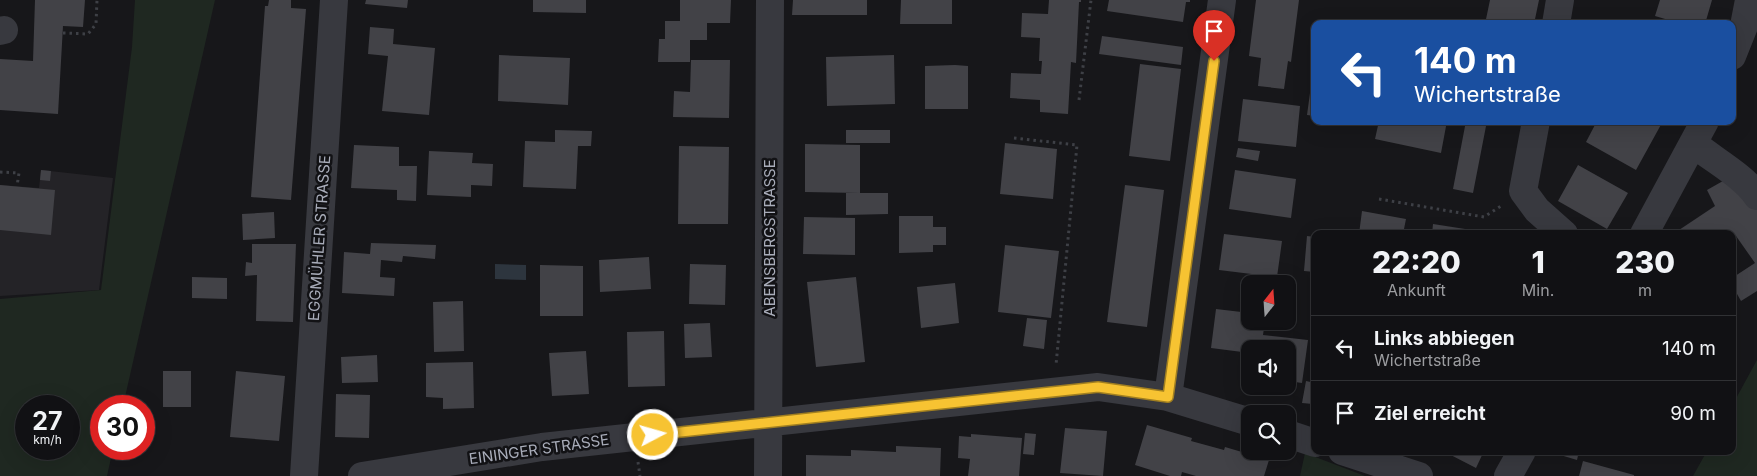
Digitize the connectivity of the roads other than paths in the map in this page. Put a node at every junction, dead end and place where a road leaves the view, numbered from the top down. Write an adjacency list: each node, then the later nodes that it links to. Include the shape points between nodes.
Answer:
1 (334, 0): 20 (street, EGGMÜHLER STRASSE)
2 (770, 0): 15 (street, ABENSBERGSTRASSE)
3 (1222, 0): 13 (street)
4 (1560, 0): 6 (street)
5 (1749, 0): 7 (street)
6 (1557, 20)
7 (1736, 46)
8 (1535, 125): 11 (street, via 1523,191 1537,210)
9 (1699, 132): 10 (street, via 1712,159 1749,185); 12 (street)
10 (1757, 196)
11 (1560, 230)
12 (1646, 230)
13 (1168, 397): 14 (street, EININGER STRASSE); 15 (street, EININGER STRASSE, via 1098,387)
14 (1241, 419)
15 (768, 422): 21 (street, EININGER STRASSE, via 542,447); 22 (street, ABENSBERGSTRASSE)
16 (1296, 437): 17 (street)
17 (1311, 442)
18 (1354, 455): 23 (street)
19 (1520, 455): 24 (street)
20 (304, 476)
21 (362, 476)
22 (768, 476)
23 (1419, 476)
24 (1508, 476)

